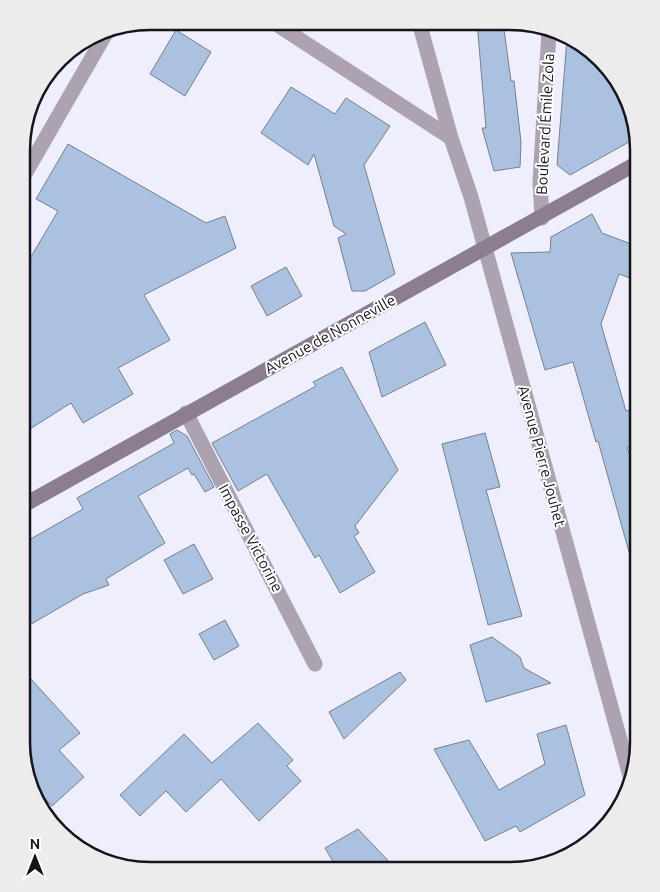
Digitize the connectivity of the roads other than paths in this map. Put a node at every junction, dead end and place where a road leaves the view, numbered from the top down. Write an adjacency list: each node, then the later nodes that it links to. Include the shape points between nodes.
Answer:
1 (285, 30): 5 (street)
2 (421, 30): 5 (street, Avenue Pierre Jouhet)
3 (549, 37): 8 (street, Boulevard Émile Zola, via 540,182)
4 (102, 40): 6 (street)
5 (451, 138): 9 (street, Avenue Pierre Jouhet)
6 (30, 165)
7 (630, 169): 8 (street, Avenue de Nonneville)
8 (542, 218): 9 (street, Avenue de Nonneville)
9 (485, 249): 10 (street, Avenue de Nonneville); 13 (street, Avenue Pierre Jouhet)
10 (186, 414): 11 (street, Avenue de Nonneville); 12 (street, Impasse Victorine)
11 (30, 502)
12 (315, 664)
13 (628, 767)

